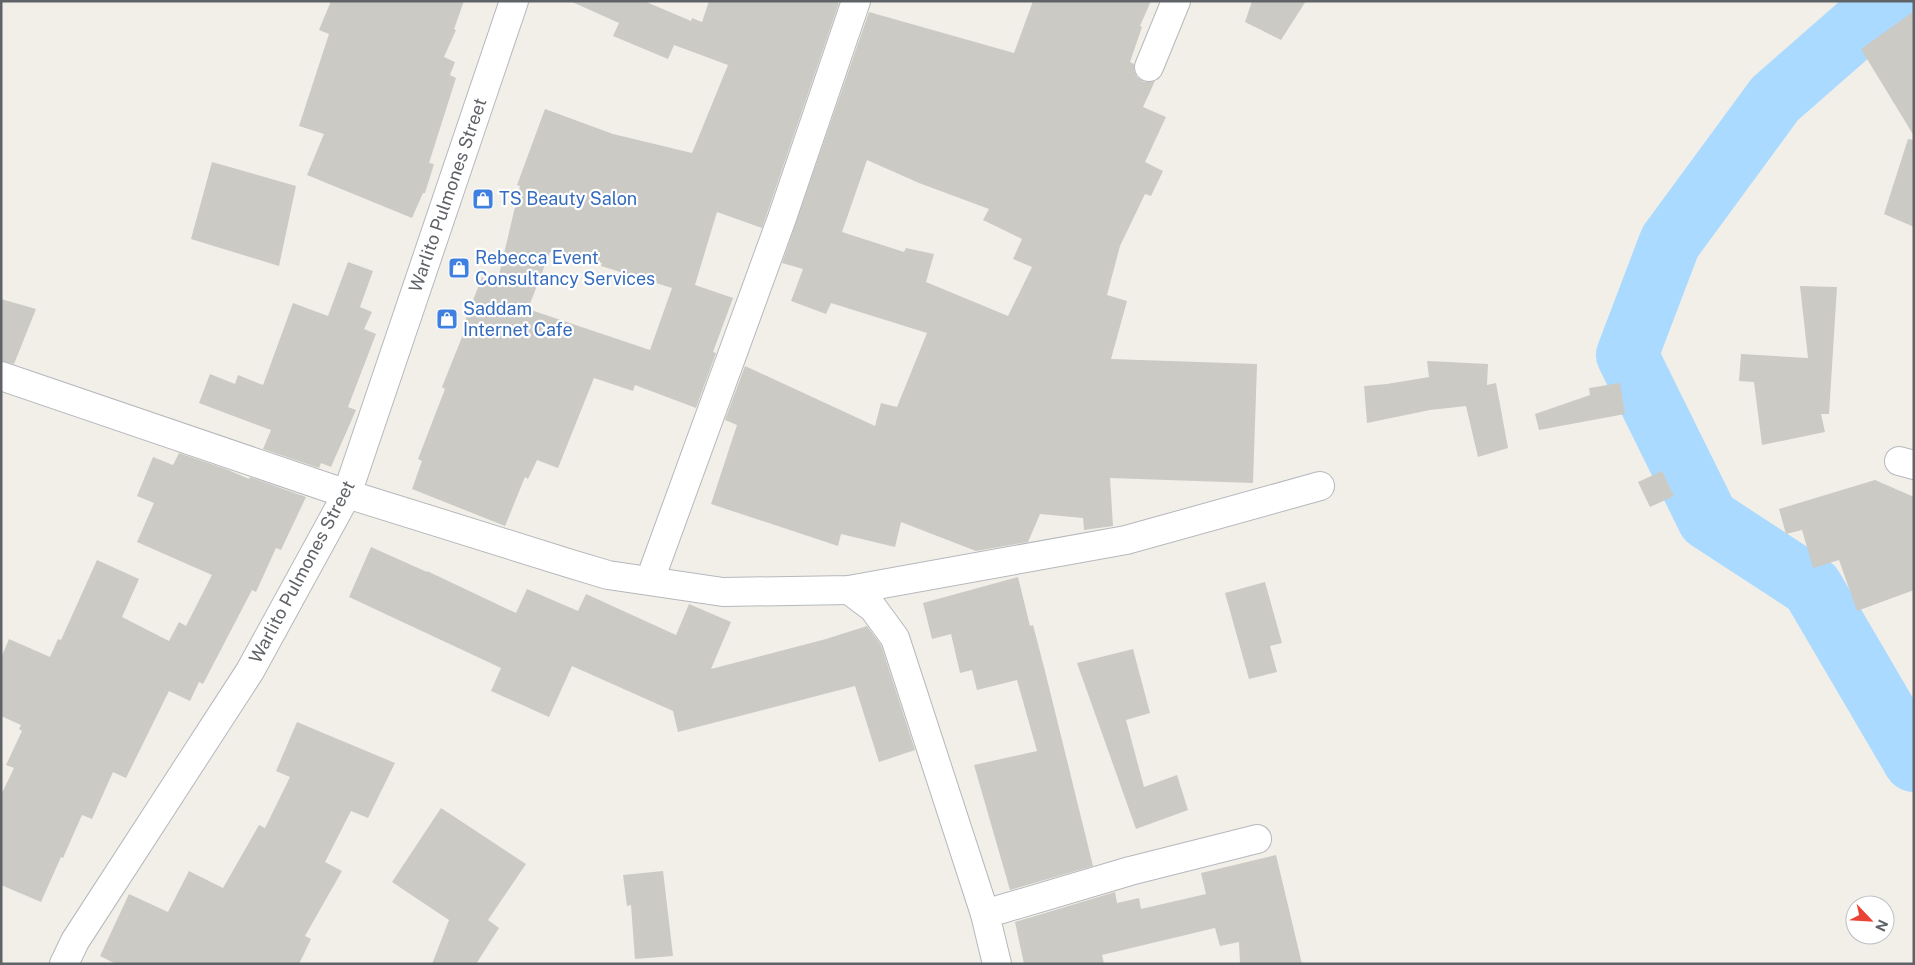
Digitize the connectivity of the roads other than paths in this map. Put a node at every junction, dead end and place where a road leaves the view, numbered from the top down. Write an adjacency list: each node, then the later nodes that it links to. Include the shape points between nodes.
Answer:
1 (514, 1): 7 (street, Warlito Pulmones Street)
2 (856, 1): 8 (street, via 782,218)
3 (1176, 1): 4 (street)
4 (1149, 67)
5 (1, 376): 7 (street)
6 (1320, 486): 9 (street, via 1126,540)
7 (347, 494): 8 (street, via 608,575); 12 (street, Warlito Pulmones Street, via 250,671 75,941)
8 (650, 580): 9 (street, via 723,592)
9 (849, 590): 11 (street, via 873,608 895,638)
10 (1257, 839): 11 (street, via 1130,871)
11 (985, 914): 13 (street)
12 (64, 964)
13 (997, 964)

